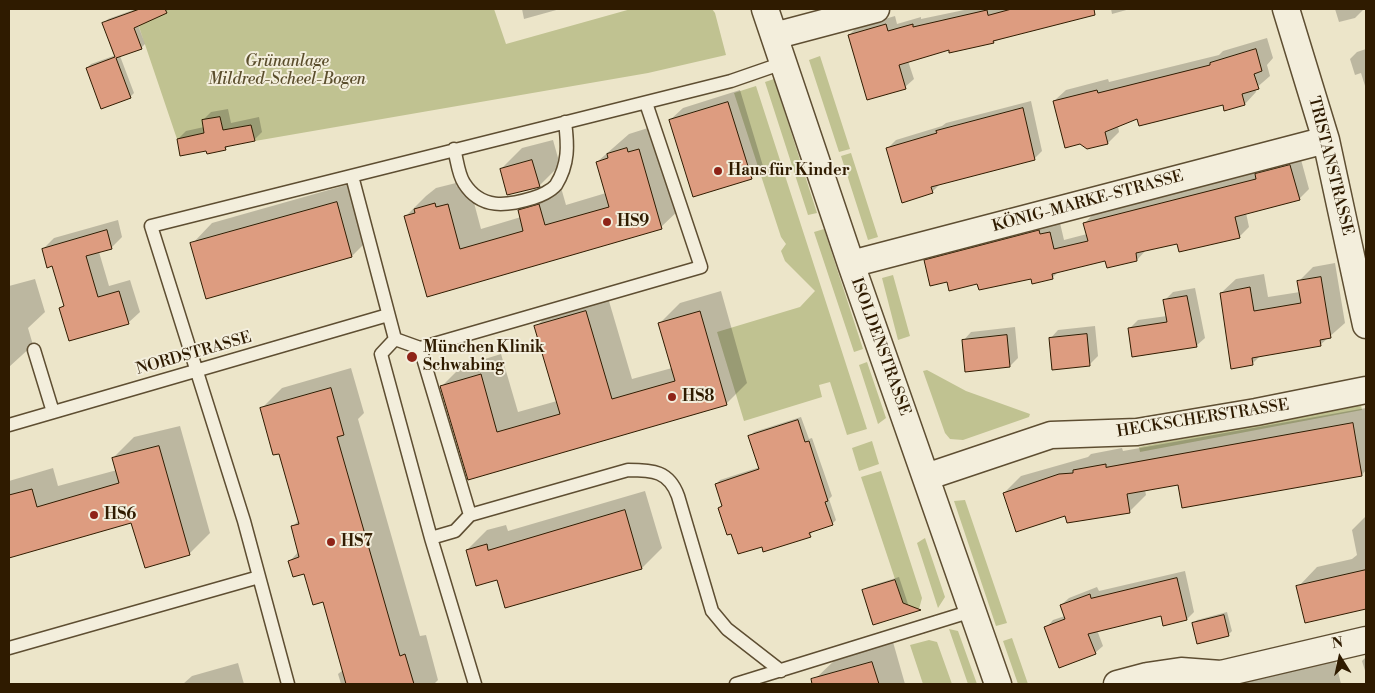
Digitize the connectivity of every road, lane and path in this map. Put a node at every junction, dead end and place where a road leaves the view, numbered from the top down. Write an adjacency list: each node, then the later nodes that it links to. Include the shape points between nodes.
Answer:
1 (765, 9): 4 (street, ISOLDENSTRASSE)
2 (876, 9): 4 (street)
3 (1286, 9): 8 (street, TRISTANSTRASSE)
4 (774, 36): 5 (street, ISOLDENSTRASSE)
5 (783, 63): 6 (lane, via 731,81); 11 (street, ISOLDENSTRASSE)
6 (646, 103): 7 (lane); 15 (lane, via 701,267)
7 (565, 122): 9 (lane); 9 (lane, via 568,150 563,172 554,187 537,197 510,205 492,204 480,199 464,182)
8 (1326, 140): 11 (street, KÖNIG-MARKE-STRASSE); 13 (street, TRISTANSTRASSE)
9 (454, 149): 10 (lane)
10 (352, 176): 12 (lane); 17 (lane, via 151,226)
11 (850, 264): 21 (street, ISOLDENSTRASSE)
12 (388, 315): 14 (lane); 17 (lane, NORDSTRASSE)
13 (1366, 325)
14 (395, 339): 15 (lane); 23 (lane, via 381,354)
15 (420, 348): 22 (lane)
16 (34, 350): 19 (lane)
17 (197, 370): 19 (lane, NORDSTRASSE); 24 (lane)
18 (1366, 390): 21 (street, HECKSCHERSTRASSE, via 1137,432 1051,435)
19 (53, 412): 20 (lane, NORDSTRASSE)
20 (9, 425)
21 (926, 477): 25 (street, ISOLDENSTRASSE)
22 (470, 515): 23 (lane, via 455,531); 28 (lane, via 628,470 664,475 674,485 678,496 712,611 727,629)
23 (430, 538): 30 (lane)
24 (259, 577): 27 (lane); 29 (lane)
25 (972, 611): 28 (lane); 32 (street, ISOLDENSTRASSE)
26 (1366, 640): 33 (street, via 1222,674 1181,672)
27 (9, 648)
28 (781, 671): 31 (lane)
29 (288, 684)
30 (475, 684)
31 (736, 684)
32 (998, 684)
33 (1117, 684)

